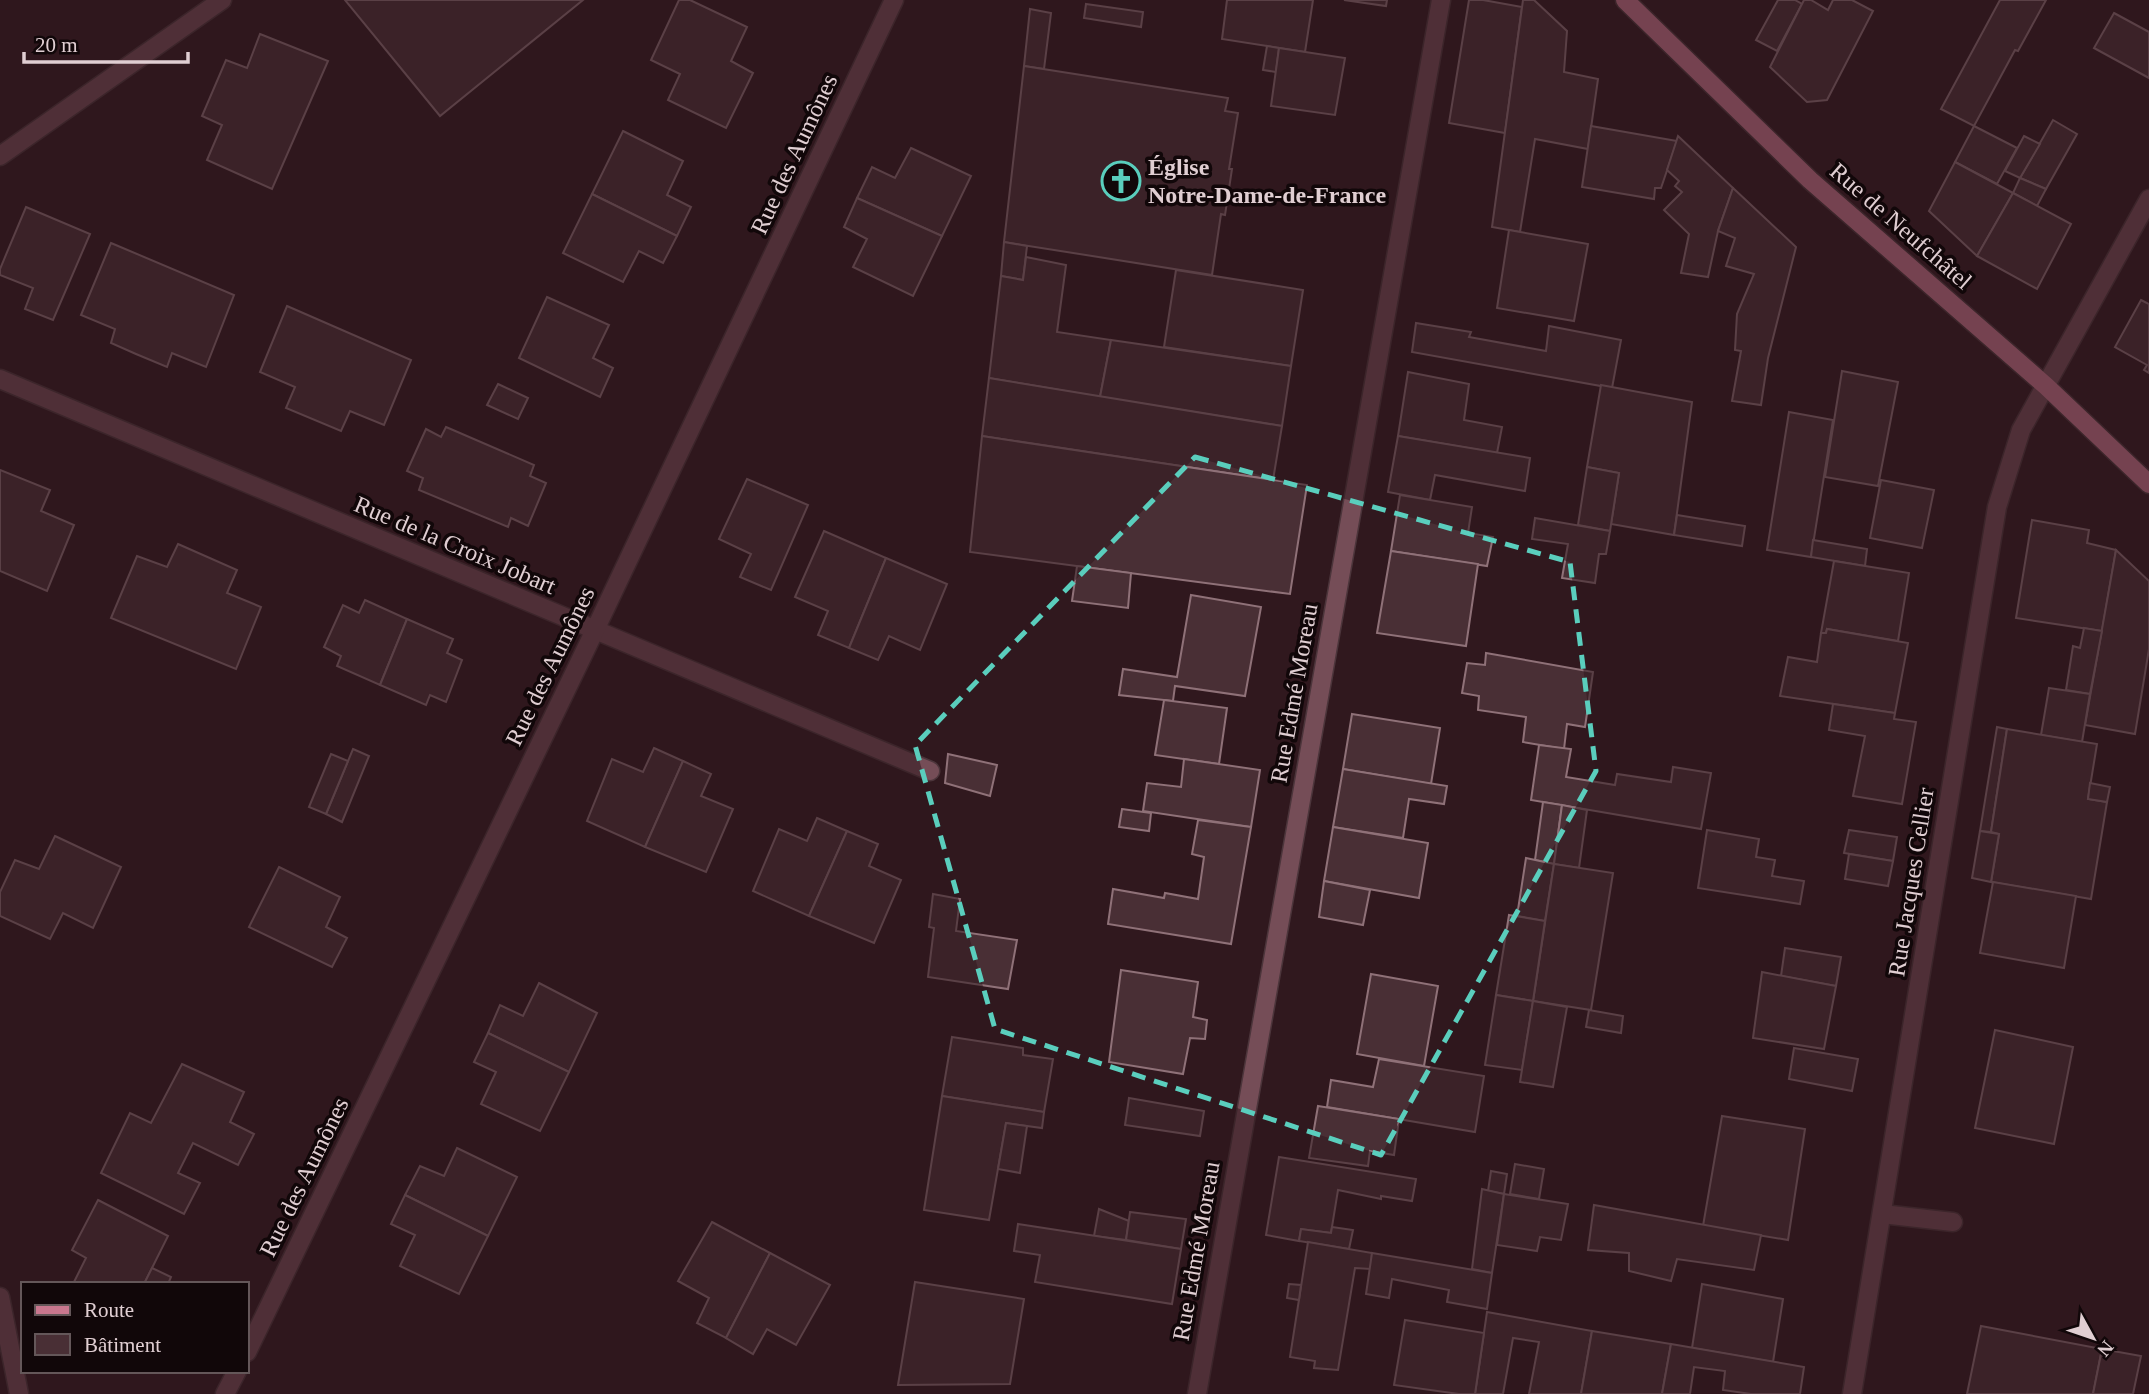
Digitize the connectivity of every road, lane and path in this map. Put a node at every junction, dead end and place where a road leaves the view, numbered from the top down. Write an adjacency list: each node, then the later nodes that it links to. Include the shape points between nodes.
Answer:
1 (222, 0): 5 (street)
2 (894, 0): 10 (street, Rue des Aumônes)
3 (1441, 0): 19 (street, Rue Edmé Moreau)
4 (1625, 0): 8 (main road, Rue de Neufchâtel, via 1811,180)
5 (0, 156)
6 (2149, 199): 8 (street, Rue Jacques Cellier)
7 (0, 379): 10 (street, Rue de la Croix Jobart)
8 (2046, 386): 9 (main road, Rue de Neufchâtel); 12 (street, Rue Jacques Cellier, via 2021,430 1997,507)
9 (2149, 484)
10 (595, 630): 11 (street, Rue de la Croix Jobart); 15 (street, Rue des Aumônes)
11 (930, 771)
12 (1882, 1213): 13 (street); 20 (street, Rue Jacques Cellier)
13 (1953, 1222)
14 (0, 1297): 17 (street)
15 (248, 1350)
16 (236, 1373): 18 (street)
17 (19, 1394)
18 (225, 1394)
19 (1197, 1394)
20 (1852, 1394)

